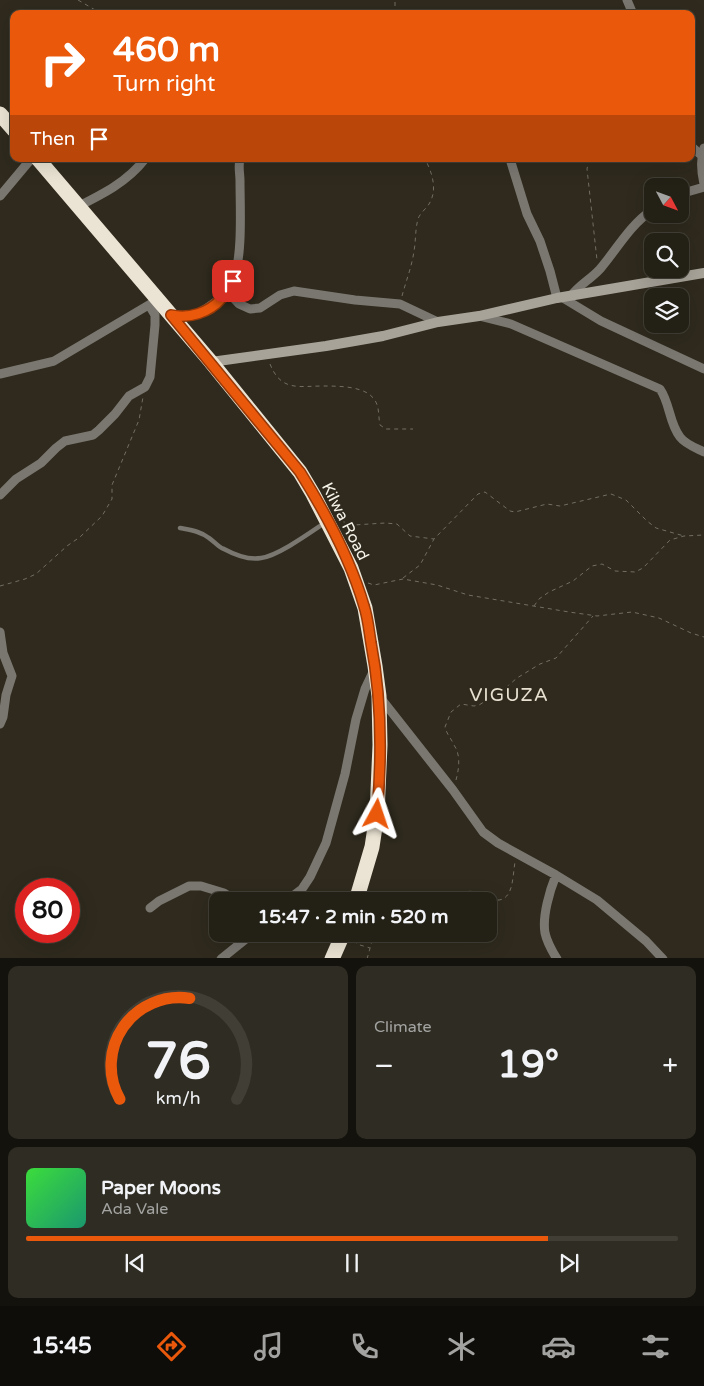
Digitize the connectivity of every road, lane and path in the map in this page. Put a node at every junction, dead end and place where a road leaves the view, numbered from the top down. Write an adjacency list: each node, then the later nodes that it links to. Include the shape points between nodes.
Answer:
1 (78, 0): 2 (path)
2 (95, 10)
3 (0, 114): 4 (highway)
4 (10, 125)
5 (703, 152): 13 (street)
6 (28, 162): 15 (street)
7 (40, 162): 16 (highway, Kilwa Road)
8 (143, 162): 16 (street, via 116,186)
9 (239, 162): 20 (street, via 237,265)
10 (427, 162): 23 (path, via 433,180 432,198 419,216 415,250)
11 (511, 162): 21 (street, via 524,206)
12 (588, 162): 18 (path, via 595,256)
13 (704, 185): 14 (street)
14 (689, 191)
15 (0, 196)
16 (78, 207): 22 (highway, Kilwa Road)
17 (644, 216): 18 (street)
18 (599, 270): 21 (street)
19 (704, 273): 21 (street)
20 (227, 291): 23 (street, via 250,310 294,291); 24 (street, via 222,299 201,312 189,317)
21 (564, 297): 25 (street); 29 (street, via 601,321)
22 (153, 302): 24 (highway, Kilwa Road); 30 (street, via 54,362); 31 (street, via 155,325 150,377)
23 (400, 304): 26 (street)
24 (171, 315): 28 (highway, Kilwa Road)
25 (479, 316): 26 (street); 33 (street, via 511,324 660,389 680,437)
26 (438, 322): 27 (street, via 326,346)
27 (266, 354): 28 (street); 32 (path, via 282,381 306,388 361,389 375,400 380,425 386,429)
28 (211, 362): 35 (highway, Kilwa Road, via 300,472)
29 (704, 369)
30 (0, 374)
31 (145, 387): 34 (street, via 129,396 100,430 65,442); 42 (path, via 139,420 112,485 112,499 102,516 36,574)
32 (413, 429)
33 (704, 452)
34 (0, 495)
35 (327, 522): 36 (lane, via 263,558 249,558 230,552 198,531); 39 (path, via 396,524 410,536); 41 (highway, Kilwa Road)
36 (180, 528)
37 (704, 535): 38 (path)
38 (684, 536): 39 (path, via 656,528 626,500 611,494 515,512 485,492 478,494); 43 (path, via 670,540 644,568 635,572 615,571 602,564 592,566 573,581 549,592)
39 (434, 539): 40 (path, via 420,565)
40 (403, 579): 41 (path, via 374,585); 43 (path, via 468,595)
41 (356, 580): 47 (highway, Kilwa Road, via 365,608)
42 (0, 586)
43 (534, 606): 44 (path)
44 (593, 616): 46 (path, via 632,612 658,618); 50 (path, via 556,658 540,664 487,700 474,706 461,704 451,712 444,727 459,759)
45 (0, 632): 49 (street, via 3,653 12,676)
46 (704, 637)
47 (375, 666): 48 (highway, Kilwa Road); 54 (street, via 365,689 326,843 310,877)
48 (379, 696): 50 (street); 55 (highway, Kilwa Road, via 377,814 372,847)
49 (0, 724)
50 (453, 790): 51 (street, via 483,832)
51 (516, 852): 52 (street); 56 (path, via 509,893)
52 (556, 875): 66 (street, via 544,930); 67 (street, via 597,900)
53 (221, 892): 57 (street, via 188,886)
54 (298, 892)
55 (359, 892)
56 (497, 901)
57 (150, 908)
58 (242, 942): 63 (street)
59 (344, 942): 64 (highway)
60 (356, 942): 62 (path)
61 (372, 942): 62 (path)
62 (370, 948): 65 (path)
63 (221, 958)
64 (332, 958)
65 (367, 958)
66 (556, 958)
67 (663, 958)

